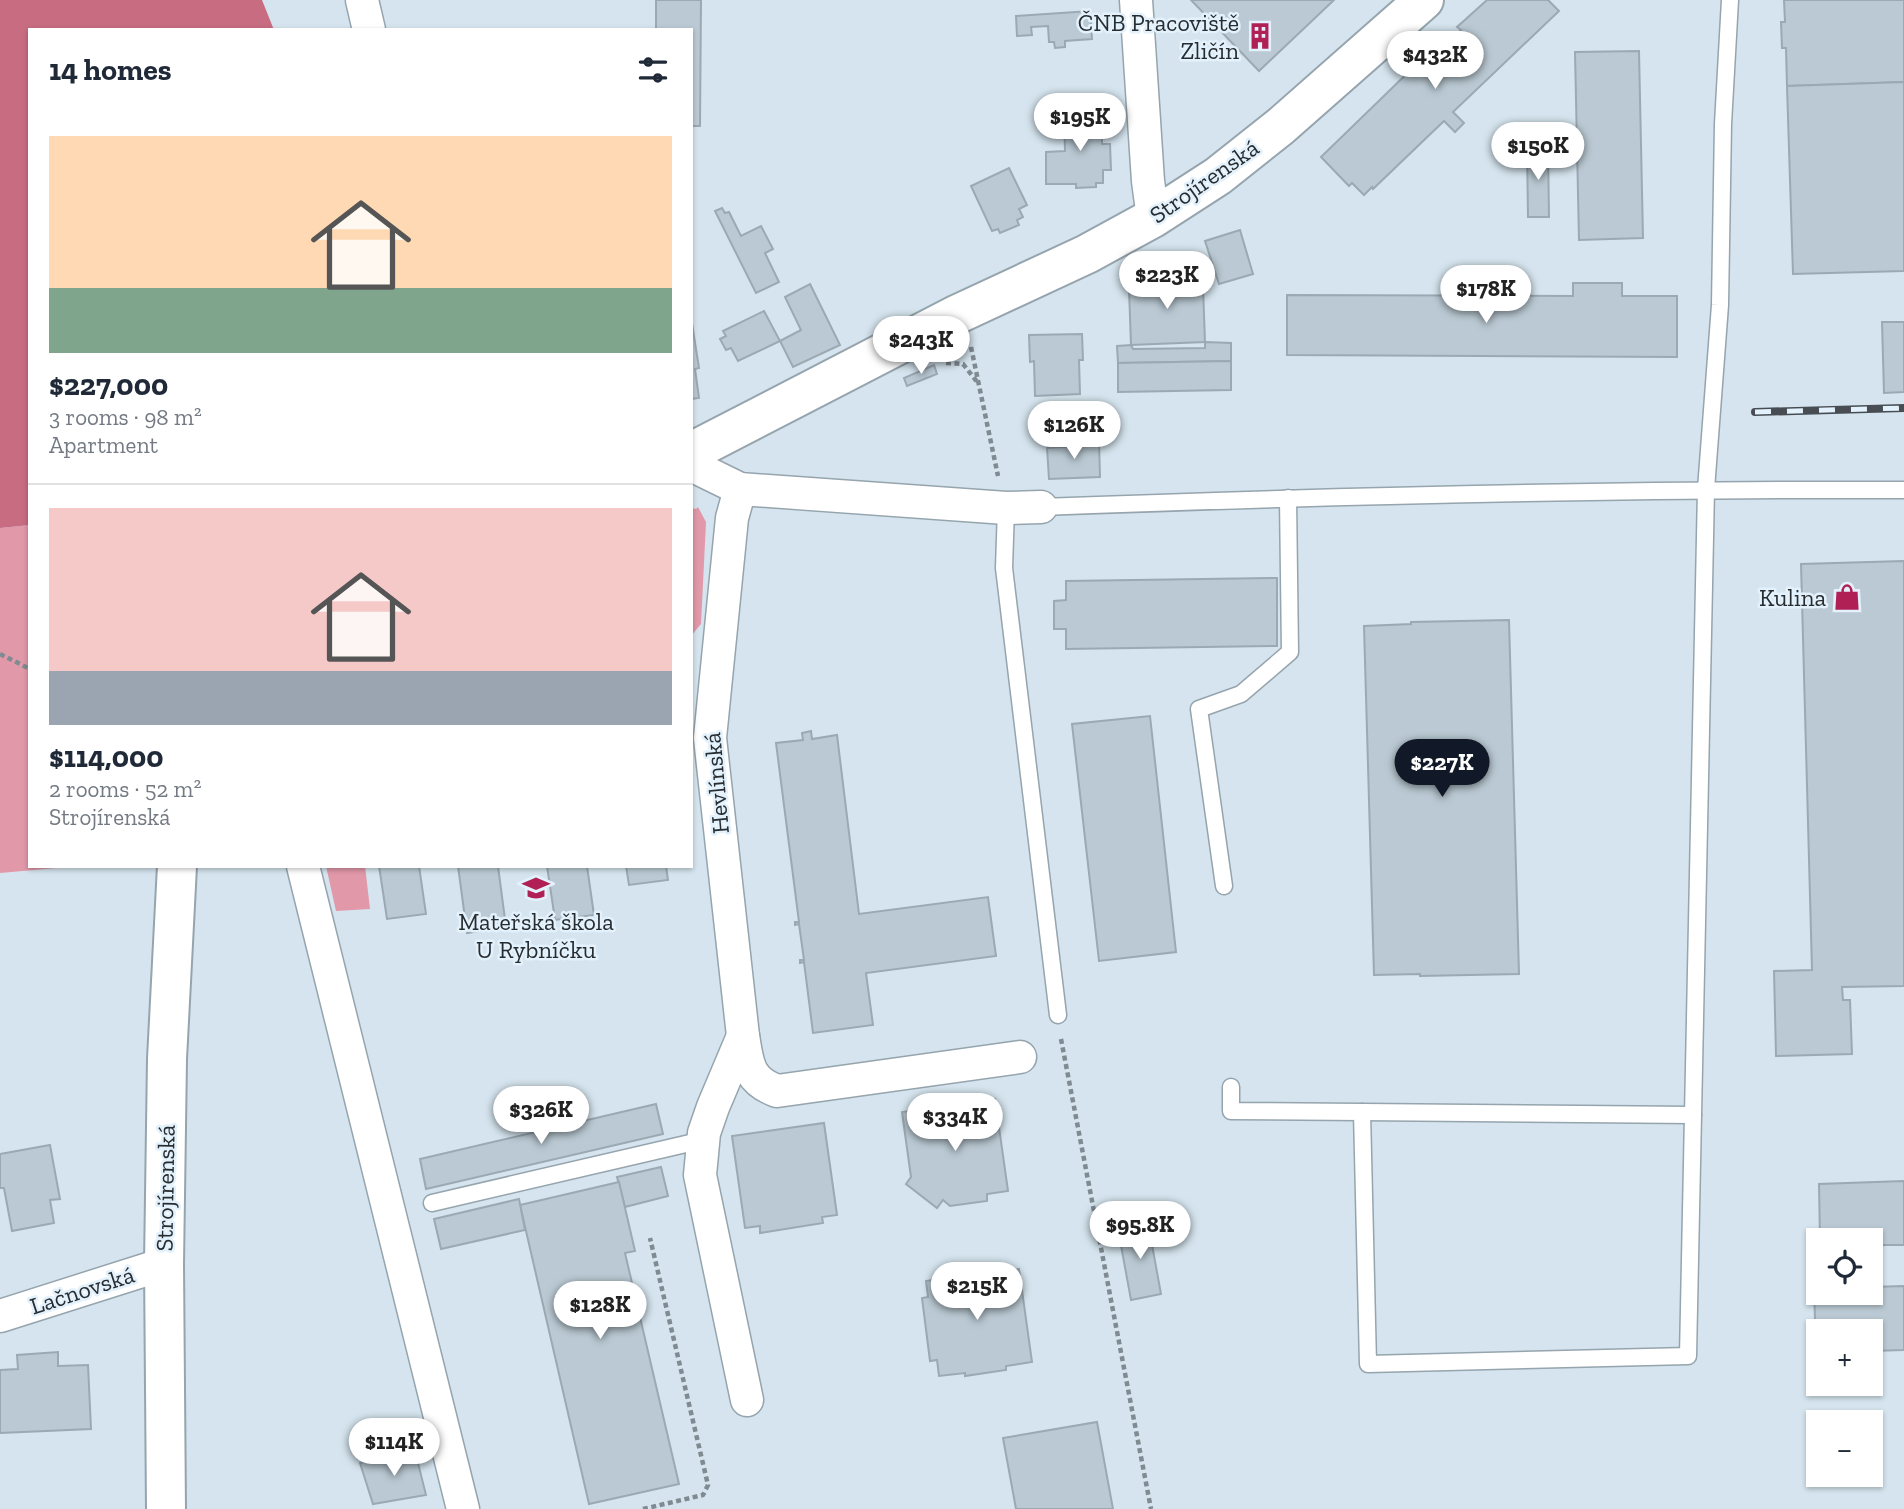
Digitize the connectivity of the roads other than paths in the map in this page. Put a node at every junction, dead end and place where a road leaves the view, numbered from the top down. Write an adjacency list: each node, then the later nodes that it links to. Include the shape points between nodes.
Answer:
1 (362, 0): 5 (street)
2 (1136, 0): 6 (street)
3 (1424, 0): 6 (street, Strojírenská, via 1218,176)
4 (1730, 0): 10 (lane, via 1720,305)
5 (369, 28)
6 (1153, 218): 7 (street, Strojírenská)
7 (693, 451)
8 (693, 466): 9 (street)
9 (740, 489): 14 (street); 19 (street, Hevlínská, via 732,518 710,738)
10 (1706, 489): 11 (lane); 12 (lane); 23 (lane)
11 (1904, 490)
12 (1288, 498): 13 (lane); 17 (lane, via 1290,652 1241,694 1199,709)
13 (1041, 507): 14 (street)
14 (1006, 508): 18 (lane, via 1004,568)
15 (177, 868): 26 (street, Strojírenská, via 167,1059)
16 (303, 868): 30 (street)
17 (1224, 886)
18 (1058, 1015)
19 (743, 1036): 20 (street, Hevlínská, via 750,1070 777,1091); 24 (street, Hevlínská)
20 (1020, 1057)
21 (1231, 1087): 22 (lane, via 1231,1111)
22 (1362, 1112): 23 (lane); 23 (lane, via 1368,1364 1688,1356)
23 (1693, 1115)
24 (703, 1140): 25 (lane); 28 (street, Hevlínská, via 700,1175)
25 (432, 1203)
26 (164, 1264): 27 (street, Lačnovská); 29 (street, Strojírenská)
27 (0, 1316)
28 (747, 1400)
29 (166, 1509)
30 (463, 1509)

